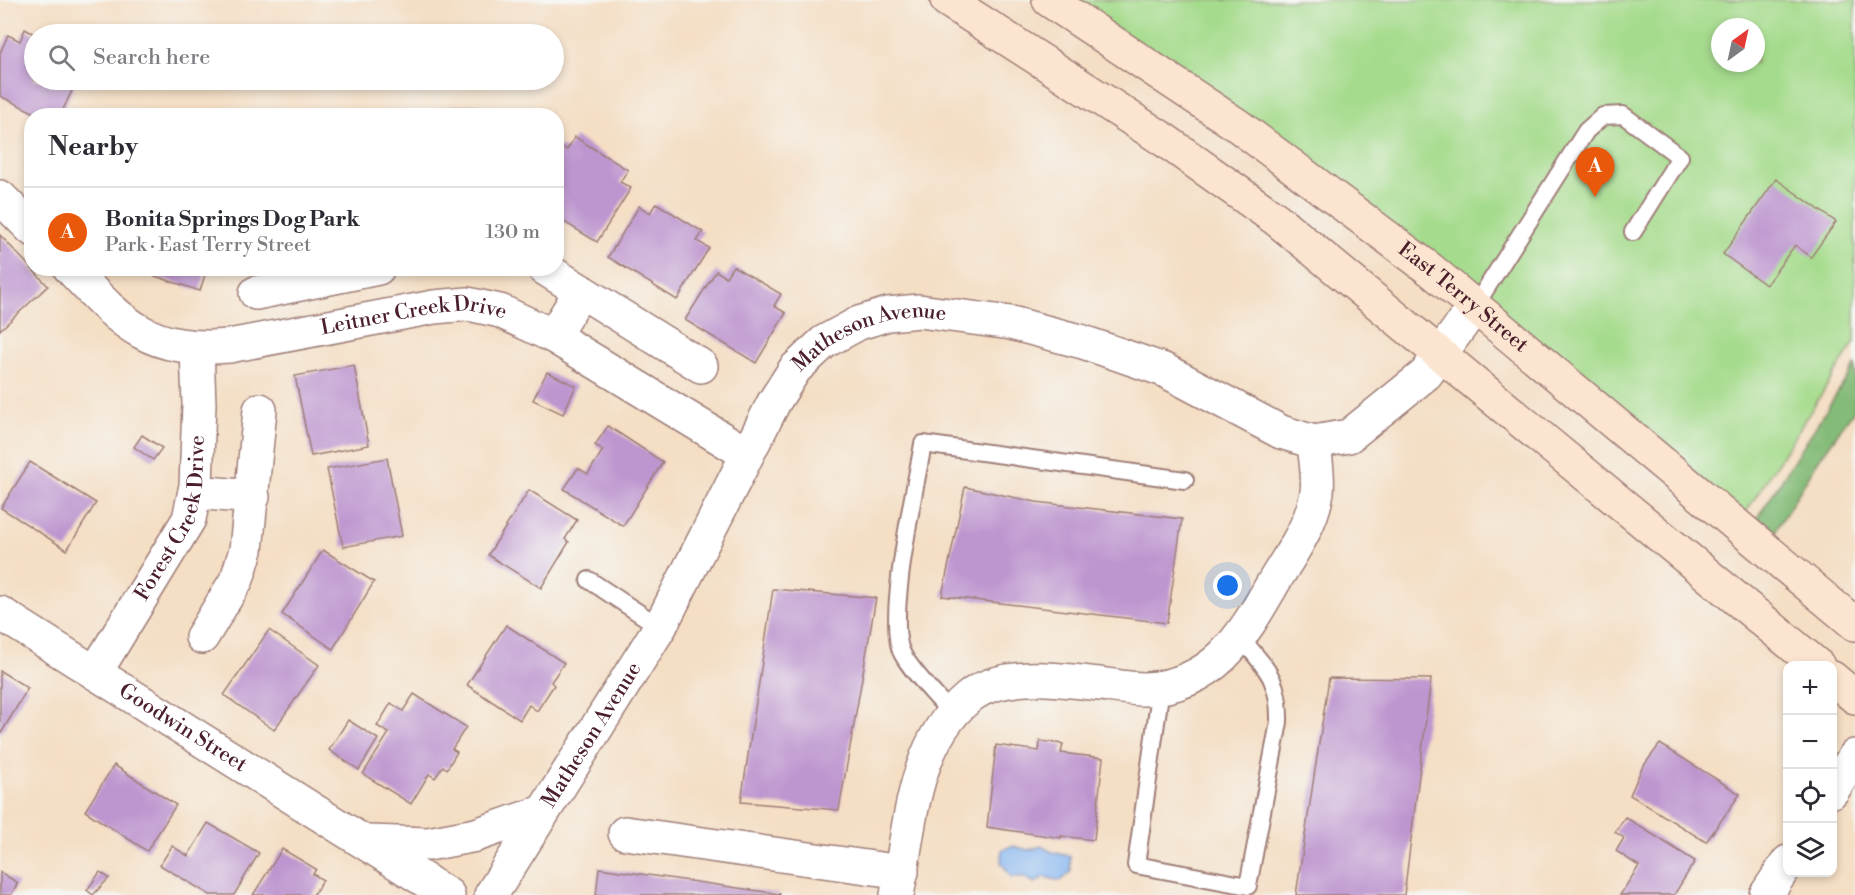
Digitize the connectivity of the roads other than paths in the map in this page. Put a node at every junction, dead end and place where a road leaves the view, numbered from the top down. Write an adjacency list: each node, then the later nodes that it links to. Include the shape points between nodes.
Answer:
1 (947, 0): 14 (street, via 1163,139 1276,219)
2 (1049, 0): 11 (street, East Terry Street, via 1237,125)
3 (0, 197): 4 (street)
4 (24, 221)
5 (1633, 232): 11 (lane, via 1680,157 1623,115 1603,116 1586,131)
6 (78, 276): 13 (street, Leitner Creek Drive, via 111,311 136,330 167,344)
7 (339, 276): 10 (street)
8 (557, 276): 9 (street)
9 (581, 291): 12 (street); 15 (street, via 689,359)
10 (256, 293)
11 (1475, 306): 14 (street, Matheson Avenue); 24 (street, East Terry Street)
12 (553, 336): 13 (street, Leitner Creek Drive, via 500,310 468,304); 15 (street, Leitner Creek Drive)
13 (197, 349): 20 (street, Forest Creek Drive)
14 (1441, 354): 17 (street, Matheson Avenue, via 1426,374 1349,435); 28 (street)
15 (649, 396): 18 (street, Leitner Creek Drive)
16 (260, 410): 21 (street)
17 (1314, 442): 18 (street, Matheson Avenue, via 1281,432 1164,370 1083,342 1011,323 919,311 888,314 859,323 824,342 795,369); 27 (street, via 1317,490 1311,517)
18 (747, 454): 25 (street, Matheson Avenue)
19 (1185, 480): 33 (lane, via 923,444 897,603 897,635 902,653)
20 (195, 492): 21 (street); 29 (street, Forest Creek Drive, via 189,519 173,548)
21 (253, 497): 26 (street, via 246,550 237,579)
22 (590, 580): 25 (lane)
23 (0, 613): 29 (street, Goodwin Street)
24 (1855, 624)
25 (660, 627): 36 (street, Matheson Avenue)
26 (202, 637)
27 (1240, 637): 31 (street, via 1218,662 1198,676); 31 (lane, via 1264,666 1279,697 1279,722 1248,886 1136,865)
28 (1812, 661)
29 (95, 673): 38 (street, Goodwin Street)
30 (1837, 681): 32 (street)
31 (1161, 687): 33 (street, via 1143,689 1037,678 1010,680 970,697)
32 (1855, 697)
33 (952, 714): 40 (street, via 922,770)
34 (1855, 756): 35 (street)
35 (1841, 792)
36 (542, 812): 38 (street, via 476,835 428,844); 42 (street, Matheson Avenue)
37 (625, 833): 40 (street)
38 (366, 842): 41 (street, Goodwin Street)
39 (1783, 870): 43 (street)
40 (900, 883)
41 (448, 895)
42 (491, 895)
43 (1766, 895)

